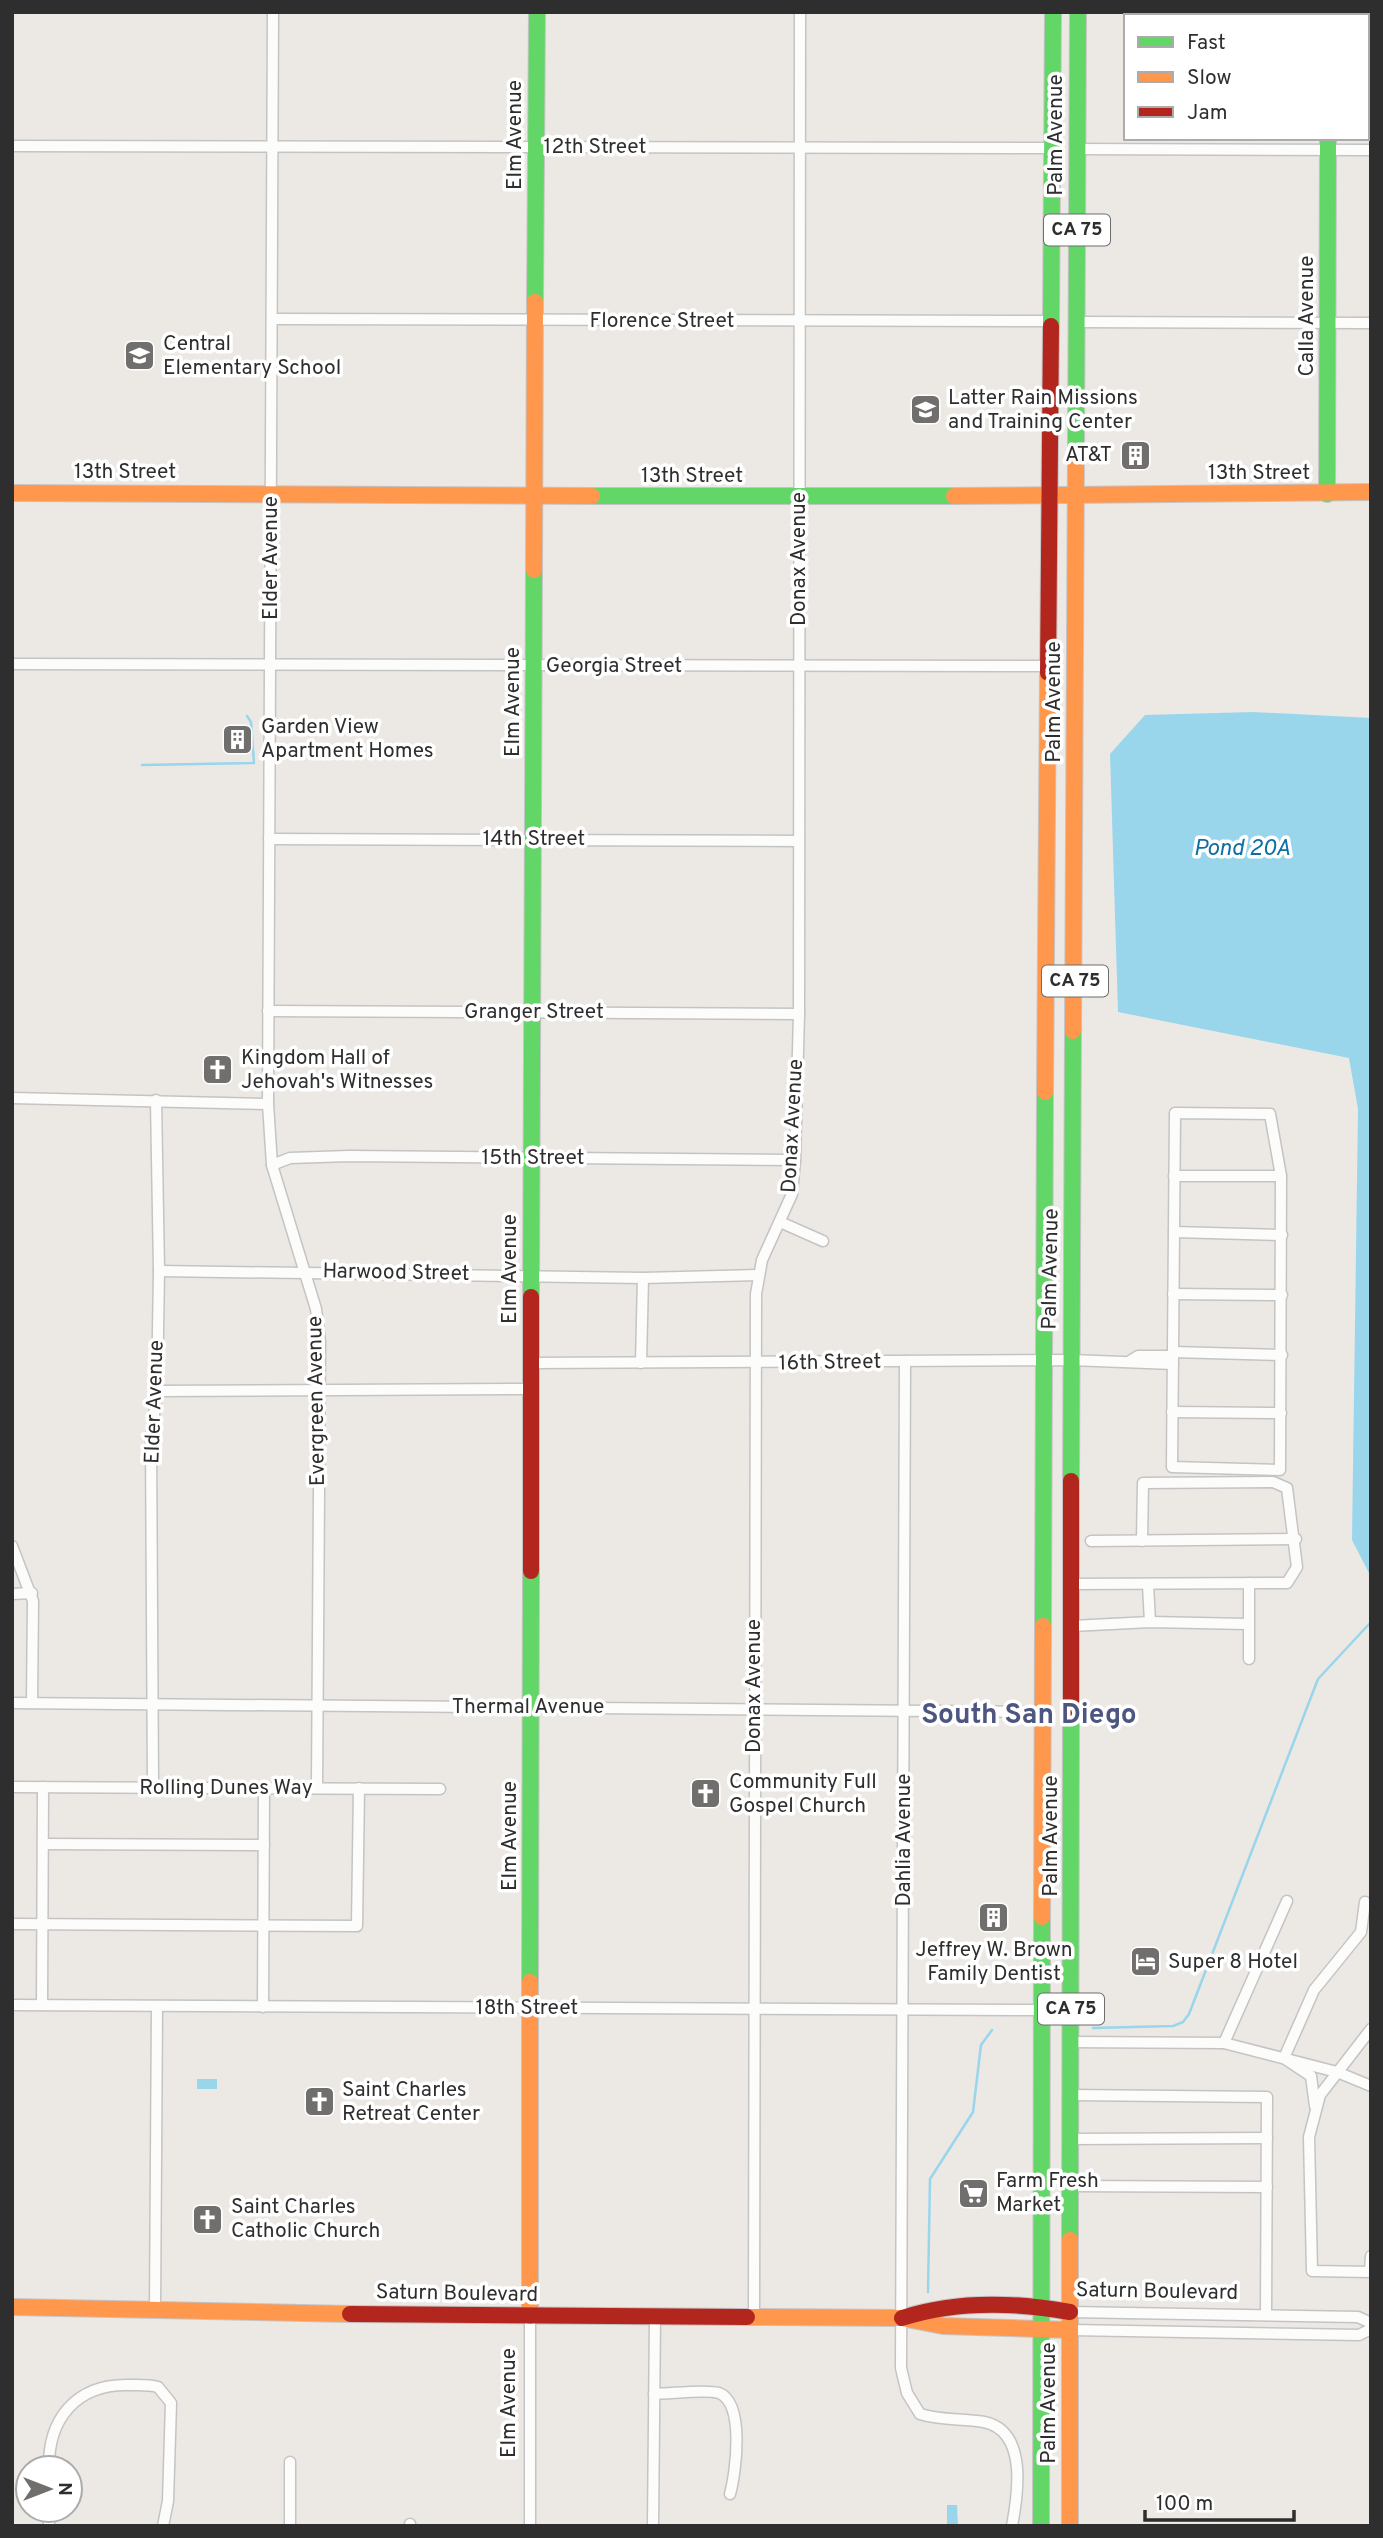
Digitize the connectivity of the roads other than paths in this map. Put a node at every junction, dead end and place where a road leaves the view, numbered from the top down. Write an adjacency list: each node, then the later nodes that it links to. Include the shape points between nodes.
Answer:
1 (273, 12): 8 (street, Elder Avenue)
2 (537, 12): 10 (main road, Elm Avenue)
3 (800, 12): 9 (street, Donax Avenue)
4 (1053, 12): 11 (main road, Palm Avenue / CA 75)
5 (1078, 12): 12 (main road, Palm Avenue / CA 75)
6 (1328, 144): 12 (street); 13 (street); 20 (main road, Calla Avenue)
7 (12, 146): 8 (street, 12th Street)
8 (272, 146): 10 (street, 12th Street); 15 (street, Elder Avenue)
9 (800, 146): 10 (street, 12th Street); 11 (street, 12th Street); 17 (street, Donax Avenue)
10 (536, 147): 16 (main road, Elm Avenue)
11 (1053, 148): 14 (main road, via 1062,156 1070,223); 18 (main road, Palm Avenue / CA 75)
12 (1076, 149): 14 (main road, Palm Avenue / CA 75)
13 (1371, 150)
14 (1077, 237): 19 (main road, Palm Avenue / CA 75)
15 (272, 319): 16 (street, Florence Street); 24 (street, Elder Avenue)
16 (536, 320): 17 (street, Florence Street); 26 (main road, Elm Avenue)
17 (799, 321): 18 (street, Florence Street); 29 (street, Donax Avenue)
18 (1052, 321): 27 (main road, Palm Avenue / CA 75)
19 (1077, 322): 20 (street); 28 (main road, Palm Avenue / CA 75)
20 (1328, 323): 21 (street); 25 (main road, Calla Avenue)
21 (1371, 323)
22 (1371, 492): 25 (main road, 13th Street)
23 (12, 493): 24 (main road, 13th Street)
24 (271, 494): 26 (main road, 13th Street); 31 (street, Elder Avenue)
25 (1327, 494): 28 (main road, 13th Street)
26 (535, 496): 29 (main road, 13th Street); 32 (main road, Elm Avenue)
27 (1050, 496): 28 (main road, 13th Street); 29 (main road, 13th Street); 33 (main road, Palm Avenue / CA 75)
28 (1076, 496): 63 (main road, Palm Avenue / CA 75)
29 (799, 497): 34 (street, Donax Avenue)
30 (12, 664): 31 (street, Georgia Street)
31 (270, 665): 32 (street, Georgia Street); 36 (street, Elder Avenue)
32 (534, 666): 34 (street, Georgia Street); 35 (main road, Elm Avenue)
33 (1049, 666): 34 (street, Georgia Street); 62 (main road, Palm Avenue / CA 75)
34 (799, 667): 37 (street, Donax Avenue)
35 (534, 838): 36 (street, 14th Street); 37 (street, 14th Street); 39 (main road, Elm Avenue)
36 (269, 839): 38 (street, Elder Avenue)
37 (799, 841): 40 (street, Donax Avenue)
38 (268, 1011): 39 (street, Granger Street); 43 (street, Elder Avenue)
39 (533, 1011): 40 (street, Granger Street); 44 (main road, Elm Avenue)
40 (799, 1014): 45 (street, Donax Avenue)
41 (12, 1098): 42 (street)
42 (156, 1100): 43 (street); 53 (street, Elder Avenue)
43 (268, 1104): 46 (street, Evergreen Avenue)
44 (531, 1157): 45 (street, 15th Street); 46 (street, 15th Street, via 349,1156 290,1158); 55 (main road, Elm Avenue)
45 (795, 1160): 49 (street, Donax Avenue, via 792,1194)
46 (272, 1165): 54 (street, Evergreen Avenue)
47 (1174, 1176): 48 (street); 48 (street, via 1175,1113 1189,1113 1270,1114); 50 (street)
48 (1281, 1176): 51 (street)
49 (780, 1222): 52 (street); 56 (street, Donax Avenue)
50 (1174, 1232): 51 (street); 58 (street)
51 (1282, 1235): 59 (street)
52 (823, 1241)
53 (159, 1271): 54 (street, Harwood Street); 70 (street, Elder Avenue)
54 (305, 1273): 55 (street, Harwood Street); 68 (street, Evergreen Avenue, via 316,1309)
55 (531, 1274): 57 (street, Harwood Street); 65 (main road, Elm Avenue)
56 (758, 1275): 57 (street, Harwood Street); 67 (street, Donax Avenue)
57 (643, 1278): 66 (street)
58 (1173, 1294): 59 (street); 61 (street)
59 (1282, 1295): 60 (street)
60 (1282, 1355): 61 (street, 16th Street); 72 (street)
61 (1173, 1357): 63 (street, 16th Street); 71 (street)
62 (1044, 1360): 63 (street, 16th Street); 64 (street, 16th Street); 93 (main road, Palm Avenue / CA 75)
63 (1071, 1360): 78 (main road, Palm Avenue / CA 75)
64 (905, 1361): 67 (street, 16th Street); 92 (street, Dahlia Avenue)
65 (531, 1363): 66 (street, 16th Street); 69 (main road, Elm Avenue)
66 (641, 1363): 67 (street, 16th Street)
67 (755, 1364): 91 (street, Donax Avenue)
68 (319, 1389): 69 (street); 70 (street); 89 (street, Evergreen Avenue)
69 (531, 1389): 90 (main road, Elm Avenue)
70 (157, 1391): 88 (street, Elder Avenue, via 151,1439)
71 (1172, 1412): 72 (street); 72 (street, via 1172,1467 1280,1470)
72 (1281, 1413)
73 (1296, 1539): 75 (street); 75 (street, via 1287,1488 1273,1482 1143,1483); 77 (street, via 1297,1567 1287,1583)
74 (1091, 1541): 75 (street)
75 (1142, 1541)
76 (12, 1546): 80 (street)
77 (1249, 1583): 79 (street); 83 (street)
78 (1071, 1584): 79 (street); 84 (main road, Palm Avenue / CA 75)
79 (1148, 1585): 82 (street)
80 (32, 1593): 81 (street); 87 (street)
81 (12, 1594)
82 (1150, 1622): 83 (street); 84 (street)
83 (1247, 1624): 85 (street)
84 (1072, 1626): 117 (main road, Palm Avenue / CA 75)
85 (1249, 1659)
86 (12, 1703): 87 (street, Thermal Avenue)
87 (33, 1703): 88 (street, Thermal Avenue)
88 (153, 1704): 89 (street, Thermal Avenue); 96 (street, Elder Avenue)
89 (318, 1706): 90 (street, Thermal Avenue); 98 (street, Evergreen Avenue)
90 (531, 1707): 91 (street, Thermal Avenue); 112 (main road, Elm Avenue)
91 (754, 1709): 92 (street, Thermal Avenue); 113 (street, Donax Avenue)
92 (904, 1711): 93 (street, Thermal Avenue); 114 (street, Dahlia Avenue)
93 (1043, 1712): 115 (main road, Palm Avenue / CA 75)
94 (12, 1787): 95 (street, Rolling Dunes Way)
95 (43, 1787): 96 (street, Rolling Dunes Way); 101 (street)
96 (153, 1787): 97 (street, Rolling Dunes Way)
97 (264, 1788): 98 (street, Rolling Dunes Way); 102 (street)
98 (317, 1788): 99 (street, Rolling Dunes Way)
99 (359, 1788): 100 (street, Rolling Dunes Way); 107 (street, via 357,1926)
100 (440, 1789)
101 (43, 1844): 102 (street); 106 (street)
102 (264, 1845): 107 (street)
103 (1287, 1900): 118 (street)
104 (1365, 1902): 119 (street, via 1361,1932 1314,1990)
105 (12, 1924): 106 (street)
106 (43, 1924): 107 (street); 109 (street)
107 (264, 1925): 111 (street)
108 (12, 2005): 109 (street, 18th Street)
109 (42, 2006): 110 (street, 18th Street)
110 (157, 2006): 111 (street, 18th Street); 132 (street)
111 (263, 2007): 112 (street, 18th Street)
112 (530, 2008): 113 (street, 18th Street); 135 (main road, Elm Avenue)
113 (754, 2009): 114 (street, 18th Street); 137 (street, Donax Avenue)
114 (903, 2010): 115 (street, 18th Street); 138 (street, Dahlia Avenue)
115 (1041, 2010): 130 (main road, Palm Avenue / CA 75)
116 (1371, 2029): 120 (street)
117 (1071, 2042): 118 (street); 122 (main road, Palm Avenue / CA 75)
118 (1224, 2043): 119 (street)
119 (1284, 2059): 120 (street); 123 (street, via 1311,2076)
120 (1337, 2072): 121 (street); 123 (street, via 1320,2095)
121 (1371, 2085)
122 (1071, 2095): 124 (street, via 1267,2097); 125 (main road, Palm Avenue / CA 75)
123 (1316, 2112): 129 (street, via 1309,2137 1312,2271)
124 (1267, 2138): 125 (street); 127 (street)
125 (1071, 2139): 126 (main road, Palm Avenue / CA 75)
126 (1071, 2186): 127 (street); 133 (main road, Palm Avenue / CA 75)
127 (1267, 2187): 134 (street)
128 (1371, 2256): 129 (street)
129 (1370, 2272)
130 (1042, 2306): 133 (main road, Saturn Boulevard); 138 (main road, Saturn Boulevard, via 947,2307); 140 (main road, Palm Avenue / CA 75)
131 (12, 2307): 132 (main road, Saturn Boulevard)
132 (155, 2310): 135 (main road, Saturn Boulevard)
133 (1070, 2312): 134 (street, Saturn Boulevard); 142 (main road, Palm Avenue / CA 75)
134 (1266, 2315): 139 (street, Saturn Boulevard, via 1358,2317)
135 (530, 2316): 136 (main road, Saturn Boulevard); 149 (street, Elm Avenue)
136 (655, 2317): 137 (main road, Saturn Boulevard); 143 (street)
137 (754, 2317): 138 (main road, Saturn Boulevard)
138 (902, 2318): 140 (main road, Saturn Boulevard, via 926,2326); 151 (street, Dahlia Avenue, via 901,2368 907,2393 920,2414 990,2424 1010,2441 1016,2464)
139 (1371, 2323)
140 (1042, 2325): 142 (main road, Saturn Boulevard); 152 (main road, Palm Avenue / CA 75)
141 (1371, 2329): 142 (street, Saturn Boulevard, via 1359,2335)
142 (1070, 2330): 153 (main road, Palm Avenue / CA 75)
143 (654, 2394): 146 (street, via 717,2393 728,2399 734,2408 736,2474); 150 (street)
144 (48, 2454): 147 (street, via 53,2431 76,2399 109,2386 158,2387 171,2403)
145 (290, 2462): 148 (street)
146 (730, 2494)
147 (163, 2526)
148 (290, 2526)
149 (530, 2526)
150 (653, 2526)
151 (1012, 2526)
152 (1041, 2526)
153 (1070, 2526)

